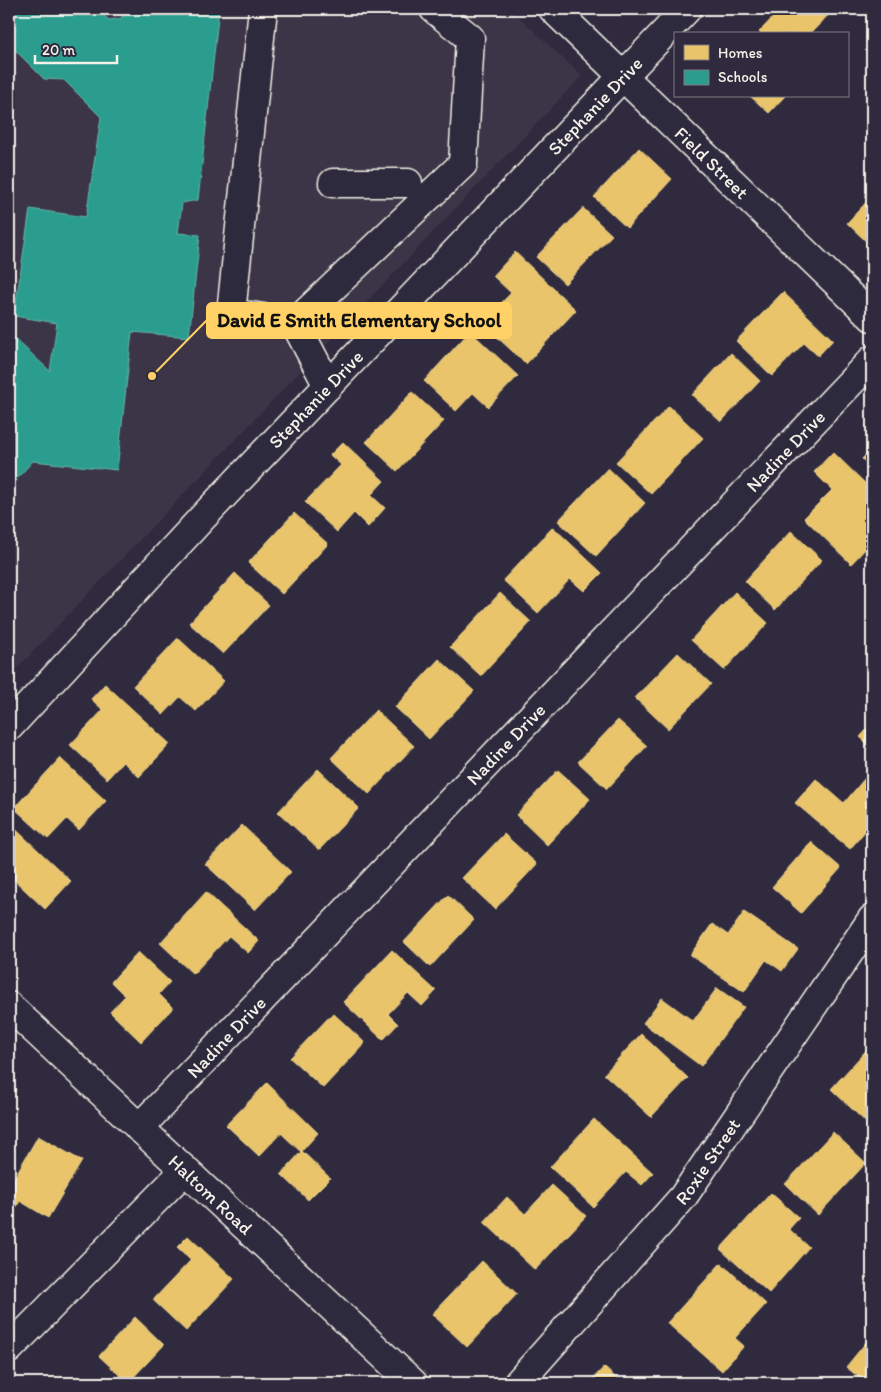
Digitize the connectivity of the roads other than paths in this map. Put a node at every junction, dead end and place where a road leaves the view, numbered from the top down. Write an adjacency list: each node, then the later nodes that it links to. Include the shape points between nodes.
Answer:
1 (263, 9): 9 (street, via 231,312)
2 (434, 9): 9 (street, via 470,38 463,164)
3 (553, 9): 5 (street, Field Street)
4 (687, 9): 5 (street, Stephanie Drive)
5 (623, 76): 8 (street, Field Street); 11 (street, Stephanie Drive)
6 (408, 183): 7 (street)
7 (333, 184)
8 (872, 317)
9 (295, 323): 11 (street)
10 (872, 360): 15 (street, Nadine Drive)
11 (328, 386): 12 (street, Stephanie Drive)
12 (9, 727)
13 (872, 919): 19 (street, Roxie Street, via 683,1197)
14 (9, 1006): 15 (street, Haltom Road)
15 (139, 1128): 16 (street, Haltom Road)
16 (185, 1170): 17 (street); 18 (street, Haltom Road)
17 (9, 1349)
18 (413, 1383)
19 (518, 1383)

